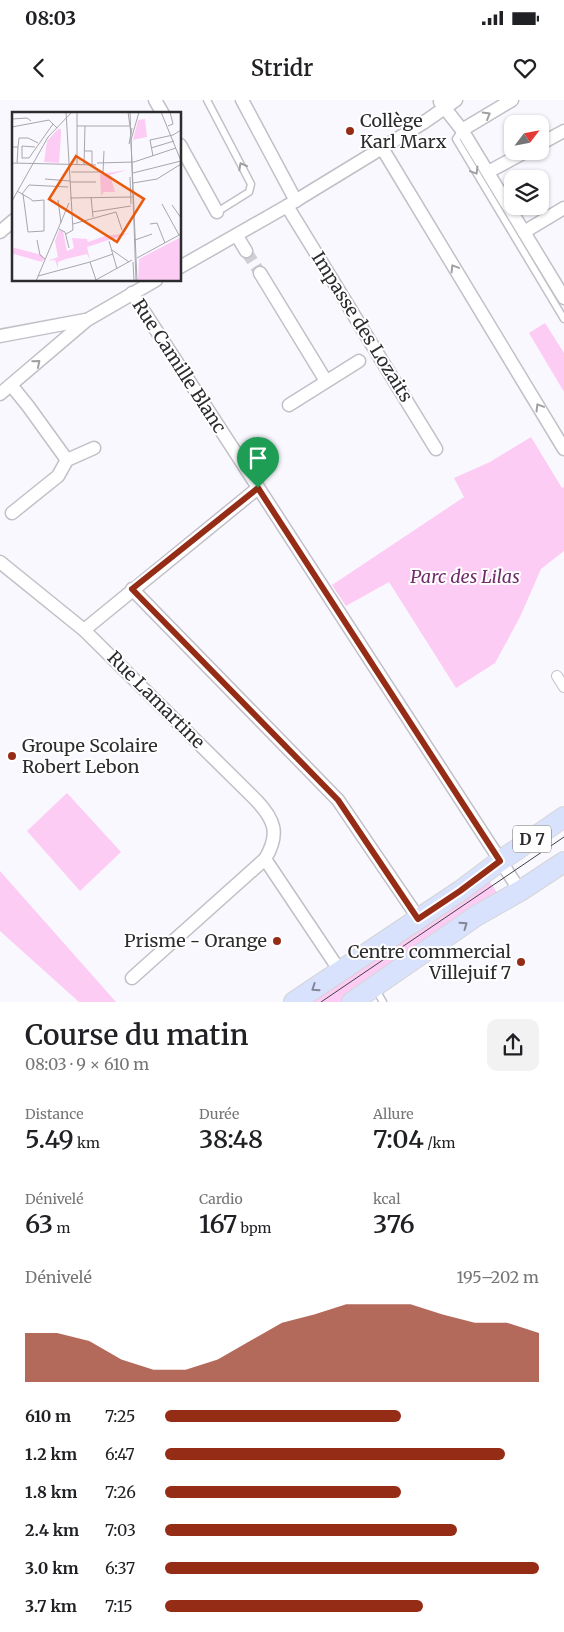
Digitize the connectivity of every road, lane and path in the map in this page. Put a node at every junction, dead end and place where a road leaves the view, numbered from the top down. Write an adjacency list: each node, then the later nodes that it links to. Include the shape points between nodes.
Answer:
1 (155, 100): 7 (street)
2 (207, 100): 17 (lane, one-way to 2, via 249,192 251,184)
3 (242, 100): 15 (street, Impasse des Lozaits)
4 (456, 100): 6 (street)
5 (512, 100): 8 (street, one-way to 5)
6 (442, 104): 8 (street); 12 (street, via 423,123)
7 (162, 112)
8 (462, 130): 14 (street); 28 (lane, one-way to 28, via 456,139)
9 (564, 131): 10 (street)
10 (549, 139)
11 (181, 147): 17 (street)
12 (382, 148): 15 (street); 38 (street, one-way to 12)
13 (510, 160): 14 (street)
14 (488, 172): 20 (street)
15 (292, 204): 21 (street); 37 (street, Impasse des Lozaits)
16 (564, 208): 20 (street)
17 (217, 212)
18 (12, 222): 19 (street)
19 (0, 232)
20 (524, 232): 27 (street)
21 (237, 236): 22 (street); 23 (street)
22 (246, 251)
23 (181, 266)
24 (260, 273): 32 (street)
25 (154, 281): 26 (street)
26 (132, 293): 29 (street); 40 (street, Rue Camille Blanc)
27 (564, 298)
28 (564, 319)
29 (88, 320): 30 (street); 33 (street, one-way to 29)
30 (0, 336)
31 (359, 361): 32 (street)
32 (326, 381): 35 (street)
33 (11, 385): 34 (street); 39 (street)
34 (0, 394)
35 (289, 404)
36 (94, 448): 39 (street)
37 (436, 449)
38 (564, 449)
39 (66, 460): 41 (street, via 58,476)
40 (258, 488): 43 (street); 49 (street, Rue Camille Blanc)
41 (12, 513)
42 (0, 562): 44 (street, Rue Lamartine)
43 (132, 589): 44 (street); 52 (street, via 338,800)
44 (84, 630): 48 (street, Rue Lamartine, via 265,810 274,827 272,849)
45 (557, 676): 46 (street)
46 (564, 687)
47 (564, 816): 49 (main road, D 7)
48 (266, 860): 53 (street); 54 (street)
49 (500, 861): 51 (street, Rue Camille Blanc); 52 (main road, D 7)
50 (564, 862): 51 (main road, D 7)
51 (520, 891): 55 (main road, D 7, one-way to 51, via 476,916)
52 (418, 919): 53 (main road, D 7)
53 (340, 972): 56 (main road, D 7, one-way to 56)
54 (132, 978)
55 (379, 994): 57 (main road, D 7)
56 (294, 1002)
57 (352, 1002)

